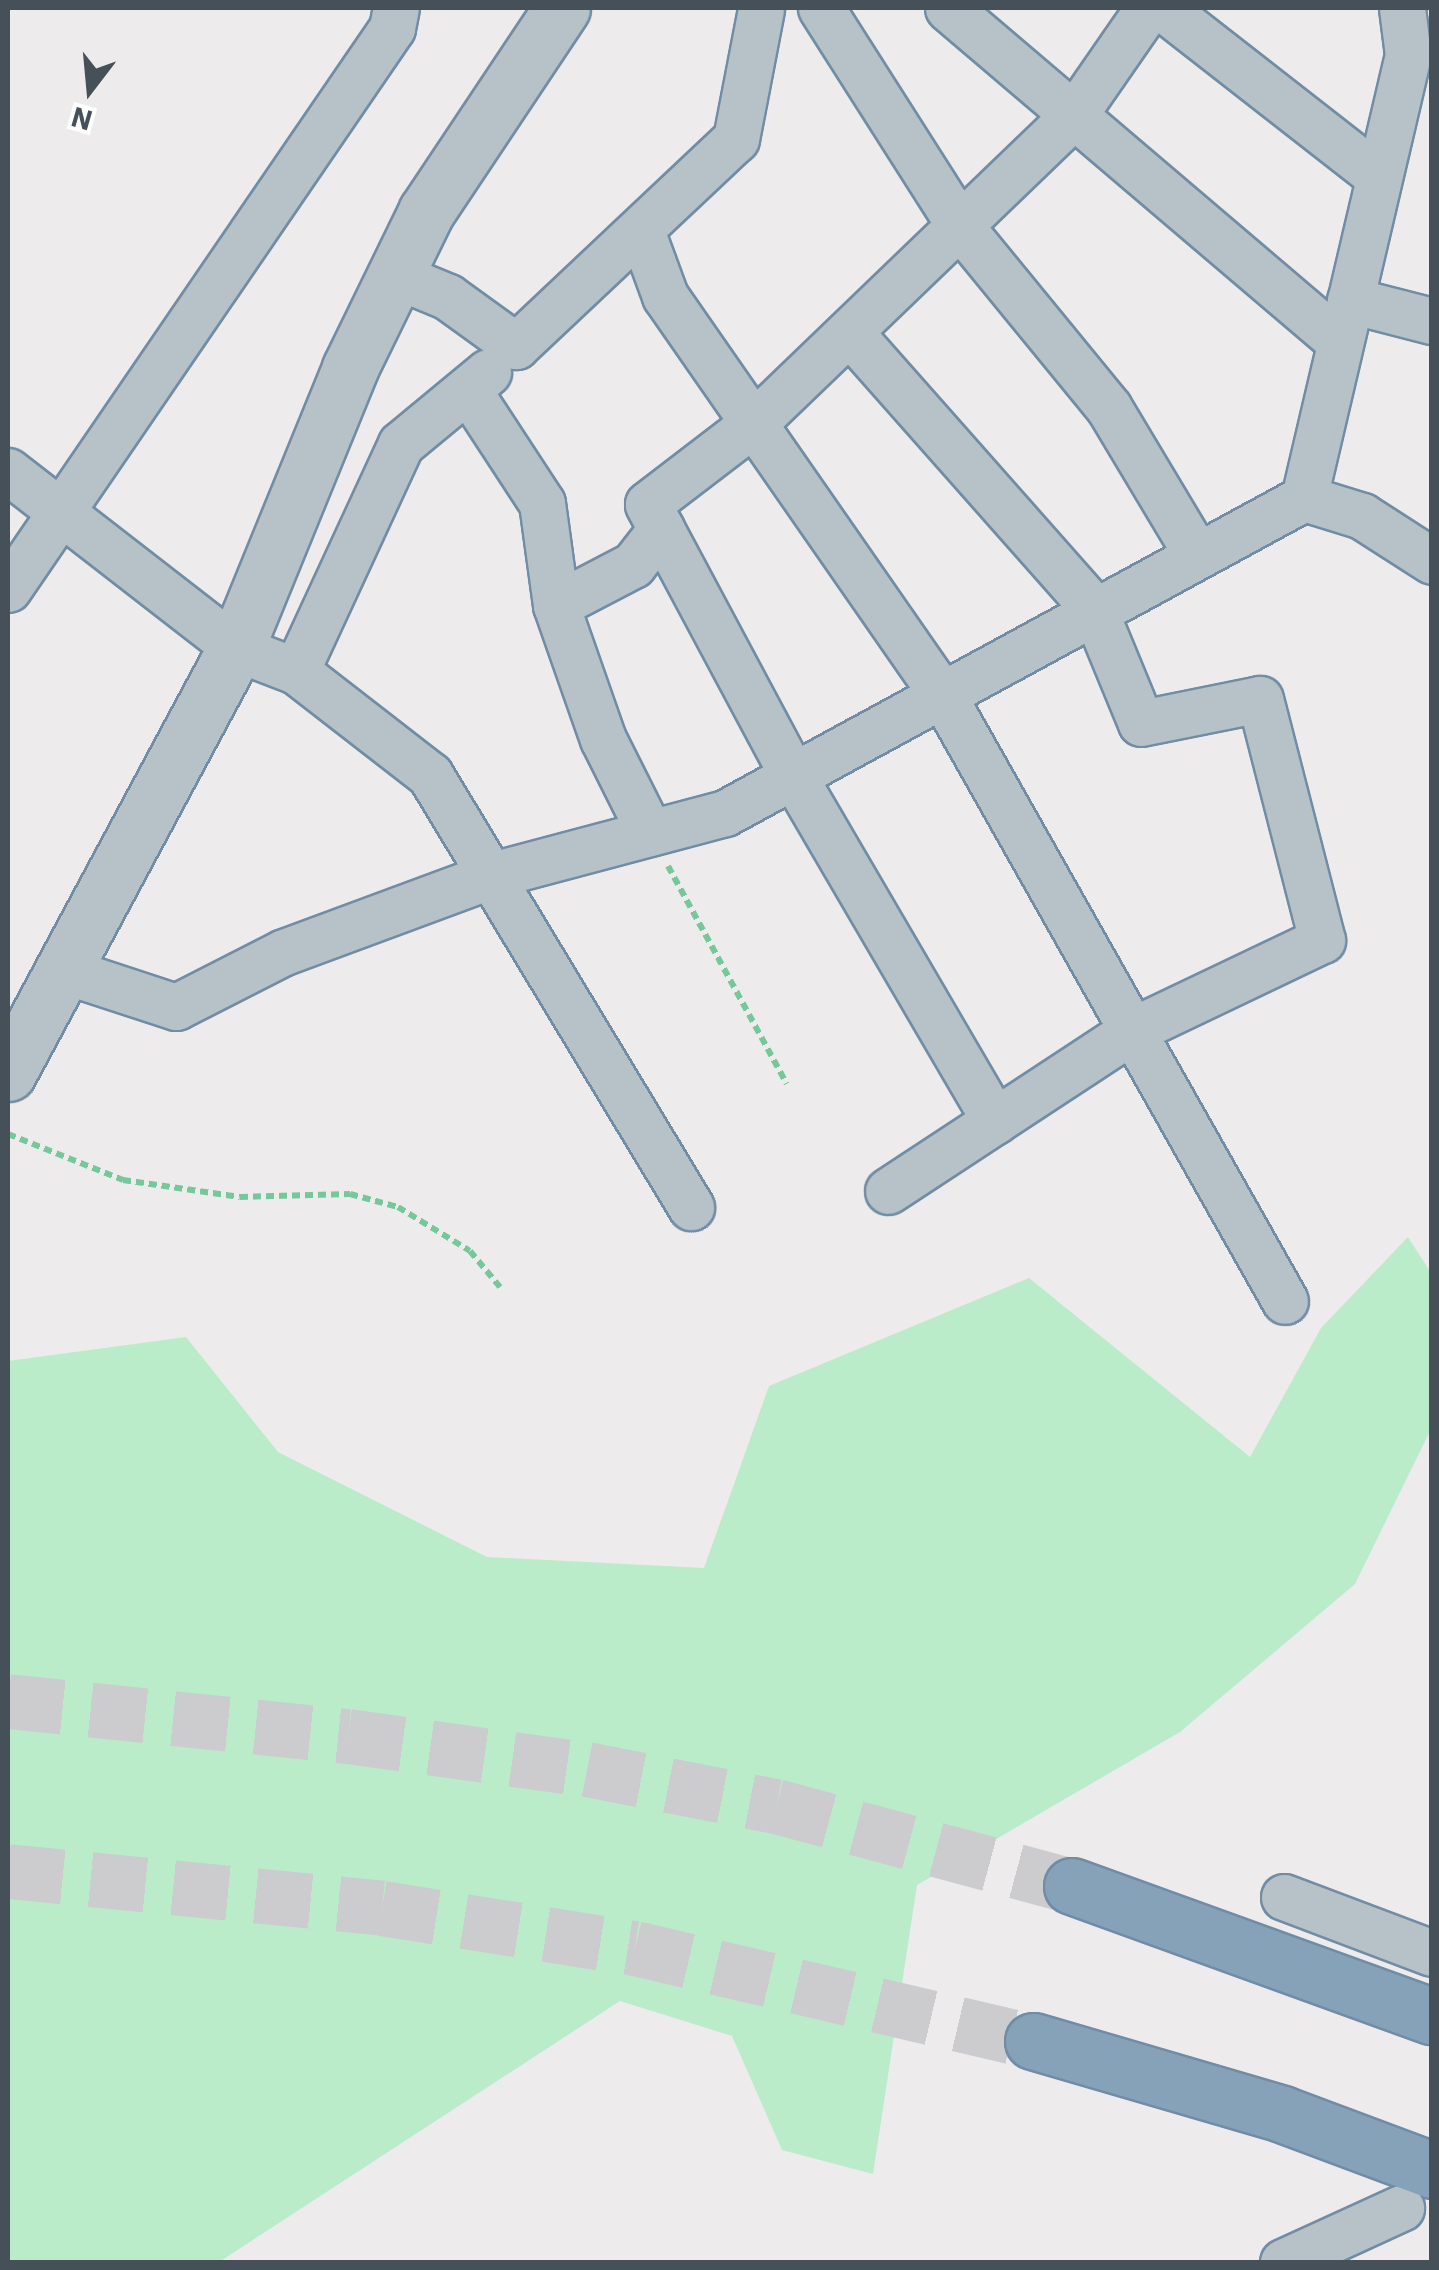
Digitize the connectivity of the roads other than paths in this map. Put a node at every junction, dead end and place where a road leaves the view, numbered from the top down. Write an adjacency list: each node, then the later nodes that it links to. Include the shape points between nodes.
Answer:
1 (396, 8): 23 (street, via 392,28)
2 (562, 8): 14 (street, via 426,212)
3 (763, 8): 13 (street, via 736,139)
4 (821, 8): 12 (street)
5 (948, 8): 10 (street)
6 (1148, 8): 10 (street)
7 (1163, 8): 11 (street)
8 (1402, 8): 9 (street)
9 (1420, 58): 11 (street)
10 (1074, 115): 12 (street); 15 (street)
11 (1376, 174): 15 (street)
12 (960, 226): 17 (street); 25 (street, via 1109,408)
13 (642, 233): 18 (street); 20 (street, via 665,296)
14 (394, 275): 18 (street, via 448,296); 30 (street)
15 (1345, 321): 16 (street); 22 (street)
16 (1432, 321)
17 (851, 334): 20 (street); 29 (street)
18 (516, 346): 19 (street)
19 (468, 390): 28 (street, via 542,503); 31 (street, via 401,444)
20 (754, 424): 24 (street, via 648,504); 32 (street)
21 (8, 471): 23 (street)
22 (1304, 498): 25 (street); 26 (street, via 1362,516)
23 (64, 510): 27 (street); 30 (street)
24 (661, 529): 28 (street, via 632,565); 33 (street)
25 (1197, 555): 29 (street)
26 (1432, 560)
27 (8, 589)
28 (556, 605): 34 (street, via 602,739)
29 (1094, 609): 32 (street); 37 (street, via 1140,723 1260,699 1322,940)
30 (236, 648): 31 (street); 36 (street)
31 (296, 671): 35 (street, via 430,776)
32 (942, 694): 33 (street); 37 (street)
33 (793, 776): 34 (street, via 725,813); 39 (street)
34 (650, 834): 35 (street)
35 (492, 875): 36 (street, via 284,952 176,1008); 41 (street)
36 (66, 972): 38 (street)
37 (1134, 1030): 39 (street); 42 (street)
38 (8, 1073)
39 (994, 1121): 40 (street)
40 (888, 1191)
41 (691, 1207)
42 (1284, 1301)
43 (1072, 1886): 46 (highway)
44 (1284, 1897): 45 (street)
45 (1432, 1953)
46 (1432, 2016)
47 (1033, 2041): 48 (highway, via 1282,2114)
48 (1416, 2189): 49 (street)
49 (1283, 2262)

